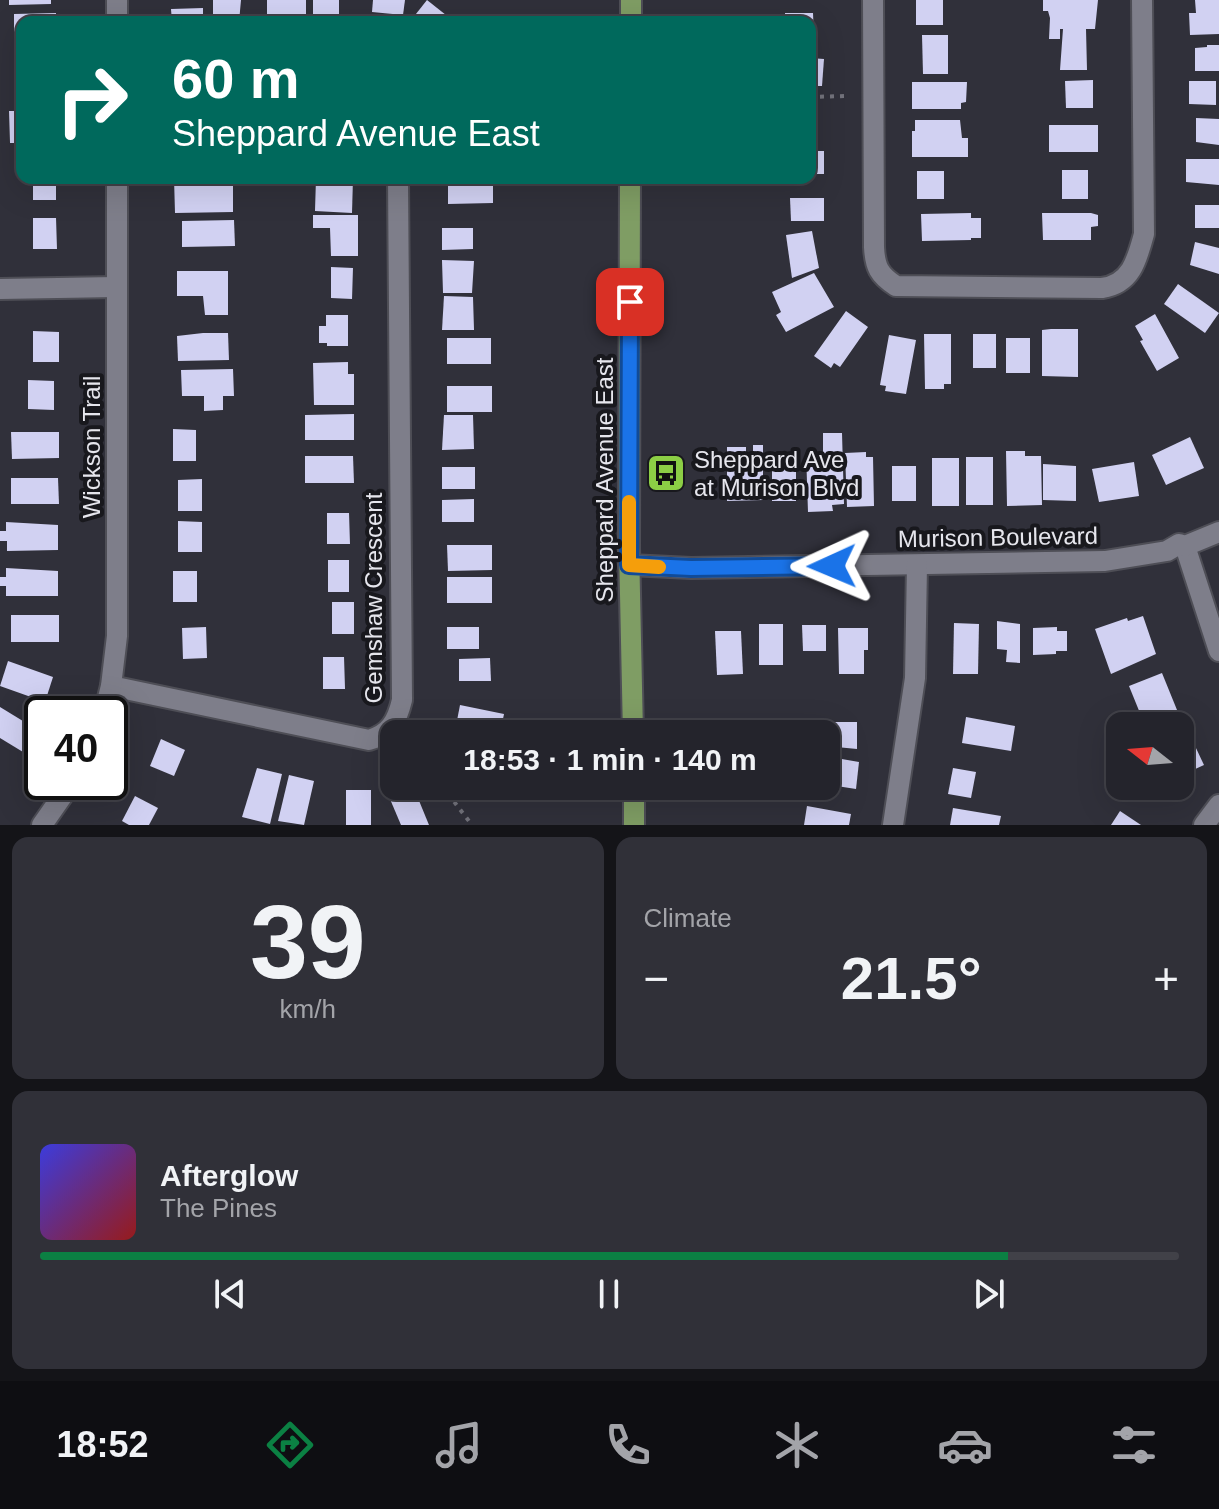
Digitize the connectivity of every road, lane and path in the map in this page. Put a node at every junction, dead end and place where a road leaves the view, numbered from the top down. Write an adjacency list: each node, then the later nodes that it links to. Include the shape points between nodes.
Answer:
1 (873, 0): 2 (street, via 874,247 879,273 896,286 1102,288 1116,286 1128,273 1144,234)
2 (1142, 0)
3 (846, 96): 4 (path)
4 (816, 97)
5 (117, 184): 8 (street, Wickson Trail)
6 (398, 184): 15 (street, Gemshaw Crescent, via 402,700 394,723 369,740)
7 (630, 184): 12 (main road, Sheppard Avenue East)
8 (116, 287): 9 (street); 15 (street, Wickson Trail, via 118,621)
9 (0, 289)
10 (1219, 532): 11 (street, Murison Boulevard)
11 (1185, 546): 13 (street, Murison Boulevard, via 1105,561); 14 (street)
12 (629, 565): 13 (street, Murison Boulevard); 17 (main road, Sheppard Avenue East)
13 (917, 565): 25 (street, via 915,678)
14 (1219, 651)
15 (111, 686): 16 (street, Wickson Trail)
16 (108, 696)
17 (633, 720)
18 (59, 800): 22 (street)
19 (453, 800): 23 (path)
20 (634, 800): 24 (main road)
21 (1219, 805): 26 (street)
22 (42, 825)
23 (472, 825)
24 (634, 825)
25 (893, 825)
26 (1204, 825)

